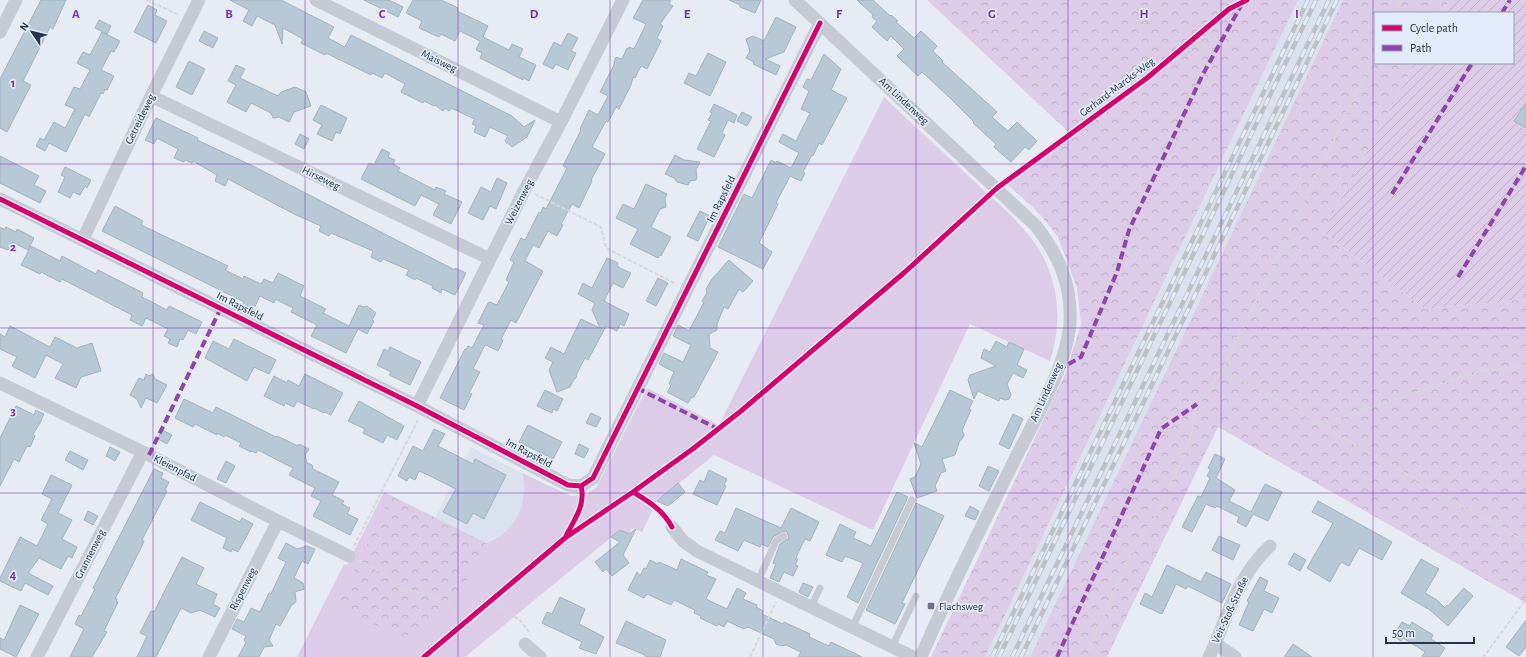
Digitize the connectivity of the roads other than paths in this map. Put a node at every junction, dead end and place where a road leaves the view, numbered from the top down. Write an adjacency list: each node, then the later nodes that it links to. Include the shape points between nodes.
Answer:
1 (16, 0): 7 (street)
2 (199, 0): 8 (street, Getreideweg)
3 (316, 0): 9 (street, Maisweg)
4 (623, 0): 9 (street, Weizenweg)
5 (795, 0): 6 (street, Am Lindenweg)
6 (820, 23): 14 (street, Im Rapsfeld, via 593,478 581,486 568,485); 34 (street, Am Lindenweg, via 1036,226 1050,244 1068,286 1070,324 1058,370 941,609)
7 (0, 32)
8 (151, 96): 11 (street, Getreideweg); 12 (street, Hirseweg)
9 (561, 122): 12 (street, Weizenweg)
10 (0, 198): 11 (street, Im Rapsfeld)
11 (82, 239): 14 (street, Im Rapsfeld)
12 (490, 259): 14 (street, Weizenweg)
13 (2, 388): 15 (street, Kleienpfad)
14 (420, 407)
15 (143, 452): 17 (street, Kleienpfad); 30 (street, Grannenweg)
16 (912, 500): 26 (lane)
17 (278, 521): 21 (street, Kleienpfad); 31 (street, Rispenweg)
18 (672, 527): 22 (street, via 683,541 697,551)
19 (784, 536): 22 (lane, via 776,542)
20 (1270, 546): 27 (street, Veit-Stoß-Straße, via 1242,580)
21 (349, 556)
22 (758, 581): 25 (street)
23 (820, 588): 25 (lane)
24 (916, 596): 29 (lane)
25 (811, 607): 26 (street)
26 (852, 628): 29 (street)
27 (1216, 642): 35 (street, Veit-Stoß-Straße); 36 (street)
28 (525, 644): 32 (street)
29 (892, 647): 33 (street)
30 (37, 657)
31 (209, 657)
32 (540, 657)
33 (913, 657)
34 (921, 657)
35 (1209, 657)
36 (1235, 657)

